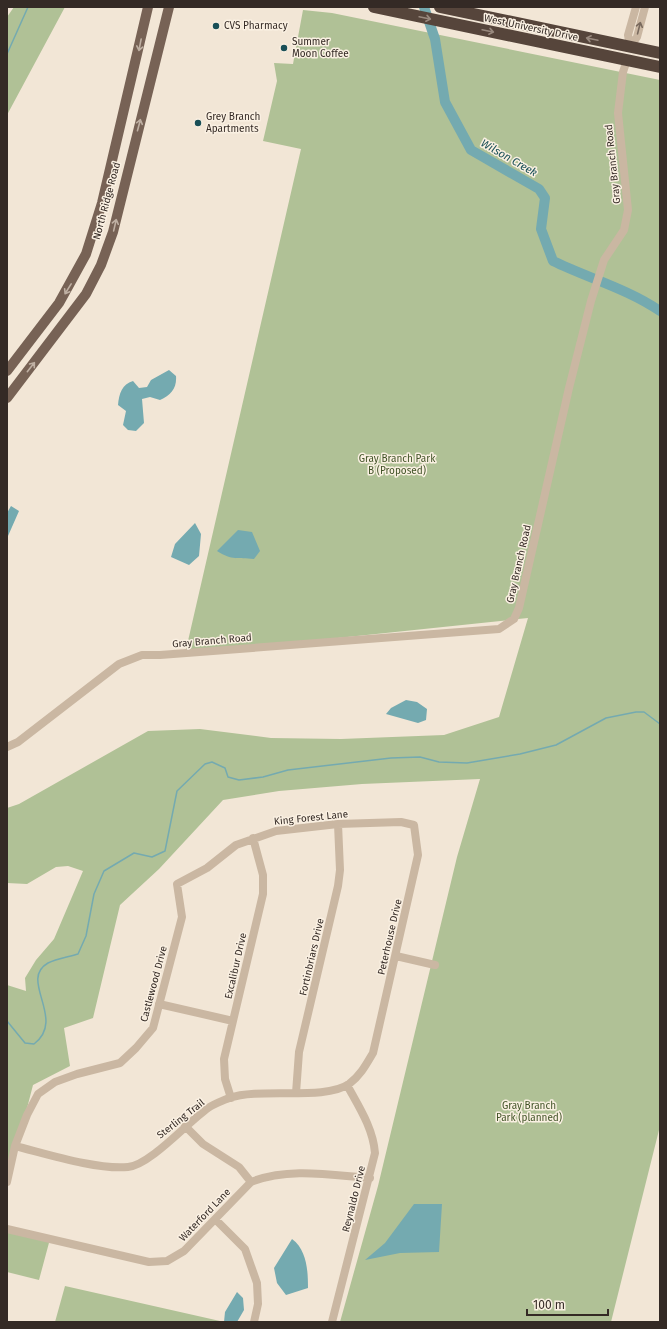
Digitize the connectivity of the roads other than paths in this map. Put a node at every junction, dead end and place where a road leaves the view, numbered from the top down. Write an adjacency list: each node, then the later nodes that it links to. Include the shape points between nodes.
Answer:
1 (148, 7): 11 (main road, North Ridge Road, one-way to 11)
2 (169, 7): 12 (main road, North Ridge Road)
3 (374, 7): 9 (highway, West University Drive, one-way to 9)
4 (442, 7): 7 (highway, West University Drive, one-way to 4)
5 (636, 7): 7 (street, via 628,35)
6 (645, 7): 7 (street, one-way to 6, via 637,37)
7 (630, 47): 8 (highway, West University Drive); 9 (highway)
8 (660, 53)
9 (627, 60): 10 (highway, West University Drive); 17 (street, Gray Branch Road, via 618,113 628,210 624,230 604,260 591,301 519,608 514,619 499,629 160,656 142,655 119,664)
10 (660, 67)
11 (127, 100): 12 (main road); 13 (main road, North Ridge Road, via 102,203)
12 (144, 104): 14 (main road, North Ridge Road, one-way to 12, via 113,232)
13 (86, 254): 14 (main road); 15 (main road, North Ridge Road, one-way to 15, via 59,303)
14 (102, 262): 16 (main road, North Ridge Road, one-way to 14, via 86,294)
15 (7, 371)
16 (7, 398)
17 (7, 748)
18 (338, 824): 19 (street, King Forest Lane, via 401,822); 20 (street, King Forest Lane, via 276,831); 28 (street, Fortinbriars Drive, via 338,886 299,1052)
19 (414, 825): 22 (street, Peterhouse Drive, via 418,855)
20 (253, 838): 21 (street, King Forest Lane, via 236,845 207,868); 25 (street, Excalibur Drive, via 263,875 263,894)
21 (177, 884): 24 (street, Castlewood Drive, via 182,917)
22 (396, 956): 23 (street); 26 (street, Peterhouse Drive)
23 (435, 965)
24 (159, 1004): 25 (street); 31 (street, Castlewood Drive, via 153,1028 120,1063 55,1082 38,1094)
25 (233, 1021): 29 (street, Excalibur Drive, via 224,1060)
26 (373, 1053): 27 (street, Sterling Trail, via 360,1074)
27 (348, 1085): 28 (street, Sterling Trail, via 329,1091); 32 (street, Reynaldo Drive, via 374,1139 375,1153)
28 (296, 1093): 29 (street, Sterling Trail, via 255,1094)
29 (230, 1098): 30 (street, Sterling Trail, via 208,1108)
30 (186, 1126): 31 (street, Sterling Trail, via 145,1160 130,1167 108,1168); 34 (street, via 203,1144 239,1167)
31 (15, 1146): 33 (street, Castlewood Drive)
32 (370, 1178): 34 (street, Waterford Lane, via 295,1173 265,1177); 38 (street, Reynaldo Drive)
33 (7, 1182)
34 (251, 1182): 35 (street, Waterford Lane)
35 (215, 1219): 36 (street, Waterford Lane, via 184,1251 167,1261 149,1262); 37 (street, via 245,1249 257,1283 258,1304)
36 (7, 1229)
37 (254, 1322)
38 (332, 1322)

